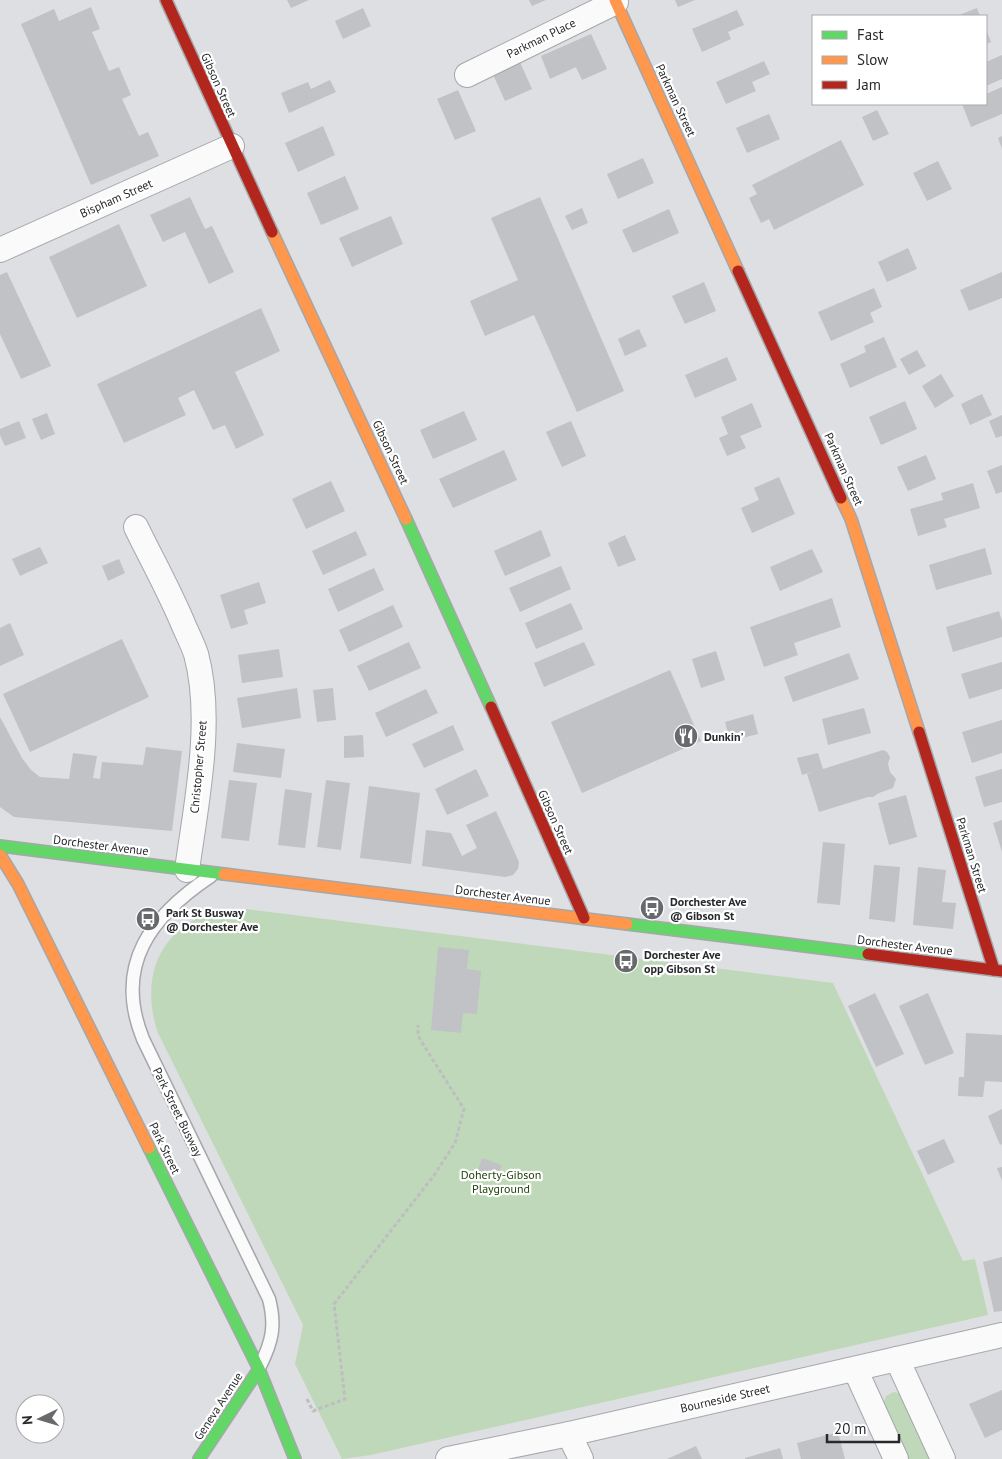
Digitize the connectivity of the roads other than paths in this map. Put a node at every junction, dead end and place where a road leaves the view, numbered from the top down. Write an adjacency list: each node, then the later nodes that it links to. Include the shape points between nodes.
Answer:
1 (166, 0): 4 (street, Gibson Street)
2 (615, 1): 3 (street, Parkman Place); 12 (street, Parkman Street, via 851,519)
3 (467, 74)
4 (232, 146): 5 (street, Bispham Street); 11 (street, Gibson Street, via 443,597)
5 (0, 250)
6 (136, 527): 9 (street, Christopher Street, via 196,654 203,732)
7 (0, 846): 9 (street, Dorchester Avenue)
8 (0, 854): 16 (street, Park Street, via 73,993)
9 (187, 870): 10 (street, Dorchester Avenue)
10 (214, 873): 11 (street, Dorchester Avenue); 16 (lane, Park Street Busway, via 178,900 152,929 136,963 132,1000 135,1020 143,1039 269,1299 273,1335)
11 (584, 918): 12 (street, Dorchester Avenue)
12 (998, 970)
13 (1002, 1335): 14 (street, Bourneside Street)
14 (898, 1359): 15 (street, Bourneside Street); 23 (street)
15 (855, 1368): 17 (street, Bourneside Street); 22 (street)
16 (259, 1369): 18 (street, Geneva Avenue); 19 (street, Park Street)
17 (569, 1434): 20 (street, Bourneside Street); 21 (street)
18 (200, 1459)
19 (295, 1459)
20 (448, 1459)
21 (581, 1459)
22 (896, 1459)
23 (943, 1459)

